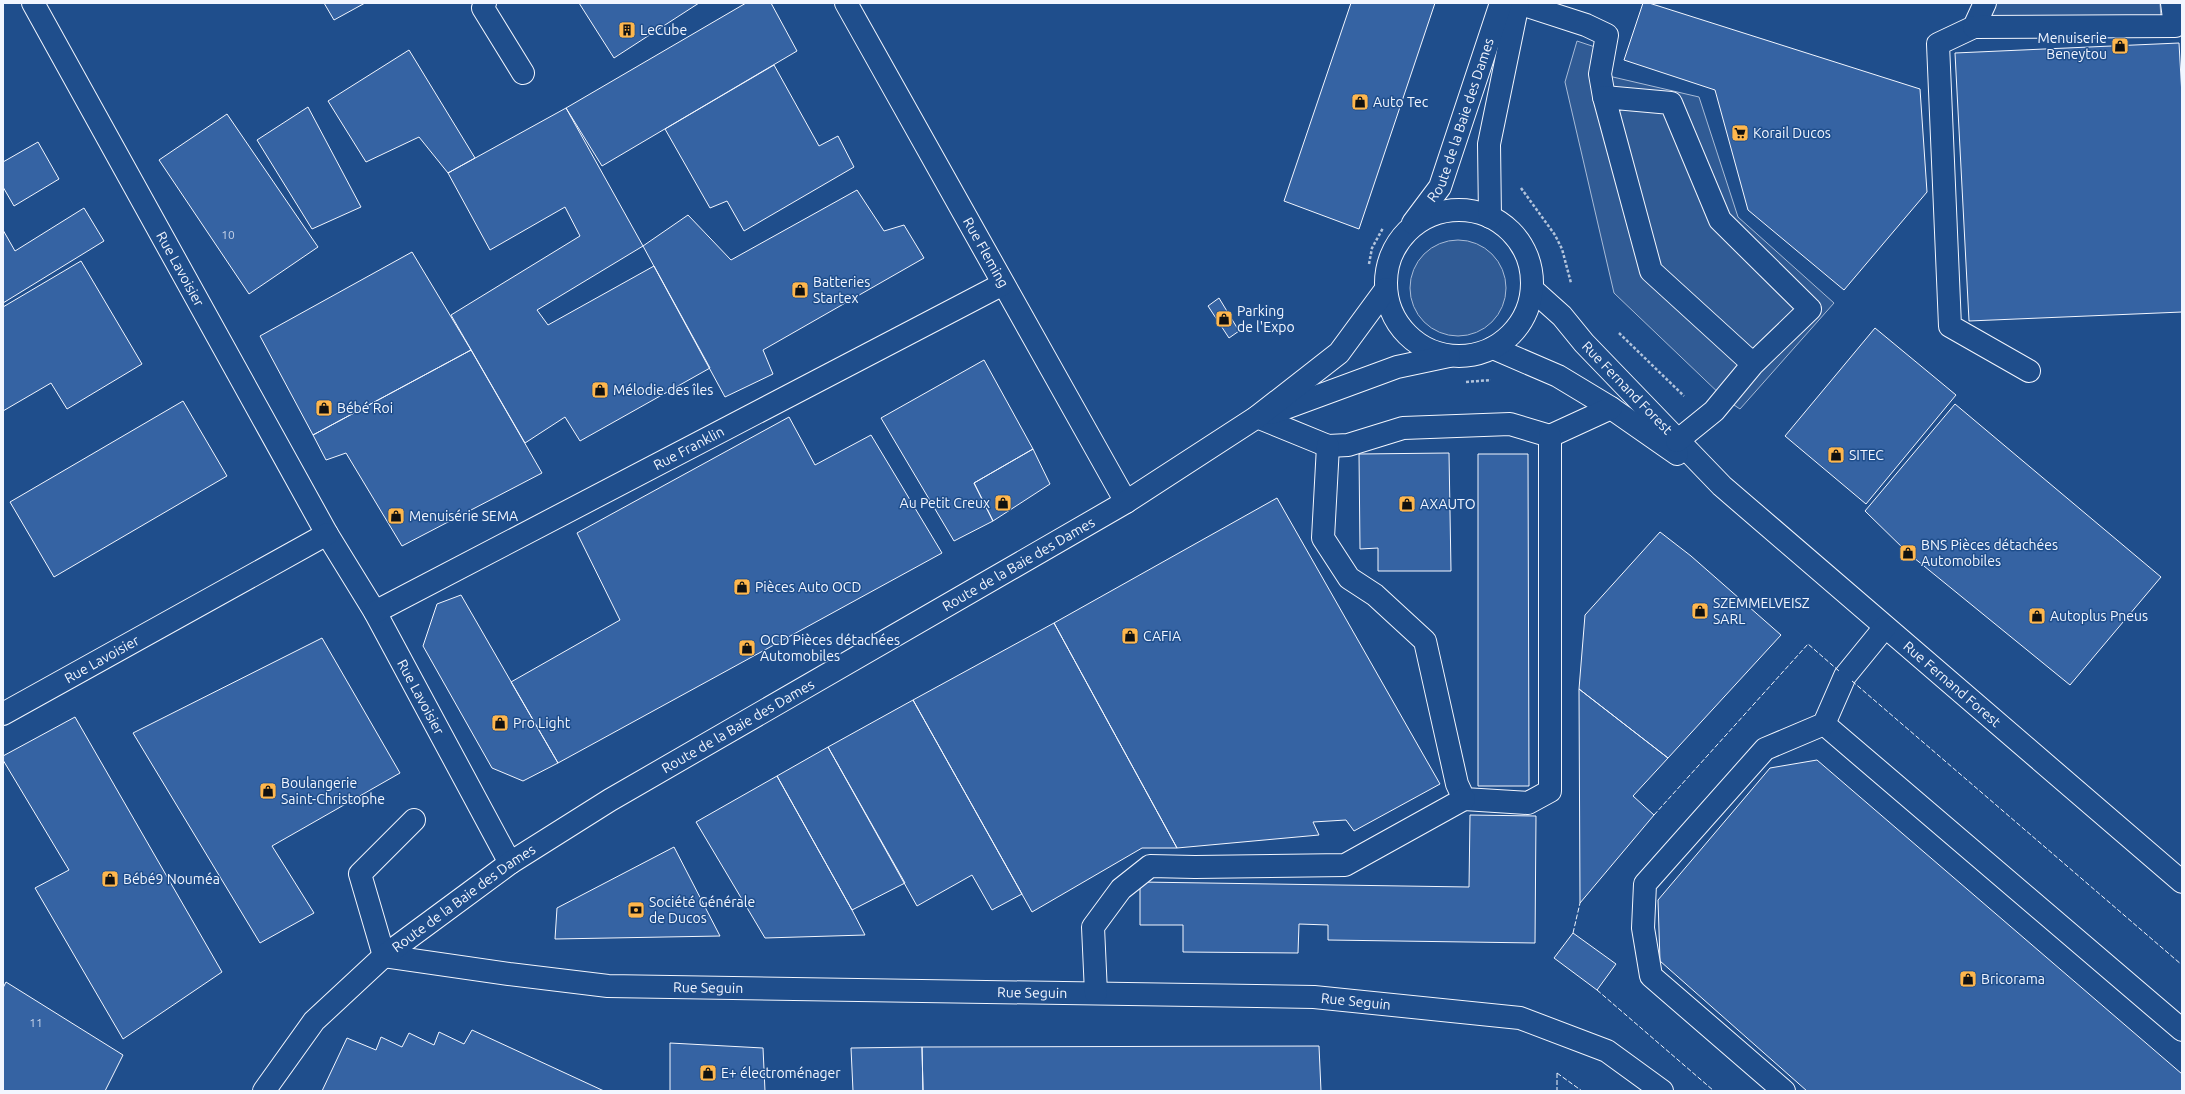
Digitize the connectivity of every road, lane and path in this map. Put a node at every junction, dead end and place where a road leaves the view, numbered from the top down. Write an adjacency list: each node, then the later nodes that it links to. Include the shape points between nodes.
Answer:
1 (33, 3): 33 (street, Rue Lavoisier)
2 (485, 3): 9 (street, via 483,8)
3 (846, 3): 14 (street, Rue Fleming)
4 (1502, 3): 13 (street, Route de la Baie des Dames, via 1440,187)
5 (1518, 3): 10 (street, via 1586,25 1607,35 1600,74); 12 (street, Route de la Baie des Dames, via 1489,144)
6 (1985, 3): 8 (street)
7 (2172, 3): 8 (street, via 2176,26)
8 (1974, 28): 22 (street, via 1938,44 1950,326)
9 (523, 72)
10 (1604, 97): 21 (street, via 1650,271); 21 (street, via 1671,103 1720,220 1810,309)
11 (1518, 182): 15 (path, via 1555,234)
12 (1490, 217): 13 (street, via 1460,210 1437,213); 17 (street, via 1510,230 1519,242 1531,266)
13 (1408, 230): 16 (street, Route de la Baie des Dames, via 1397,243 1389,259)
14 (1003, 284): 32 (street, Rue Fleming); 34 (street, Rue Franklin)
15 (1574, 288)
16 (1386, 289): 20 (street, via 1391,312 1400,328 1419,345); 26 (street, Route de la Baie des Dames, via 1339,353)
17 (1532, 290): 19 (street, via 1530,304 1518,328); 29 (street, Rue Fernand Forest, via 1562,316)
18 (1616, 330): 27 (path)
19 (1493, 348): 20 (street, via 1468,356); 25 (street, Rue Fernand Forest, via 1558,376)
20 (1449, 356): 26 (street, Route de la Baie des Dames, via 1397,367)
21 (1753, 364): 27 (street)
22 (2029, 371)
23 (1493, 380): 24 (path)
24 (1461, 381)
25 (1611, 408): 28 (street); 31 (street, Rue Fernand Forest)
26 (1257, 417): 30 (street); 32 (street, Route de la Baie des Dames)
27 (1706, 418): 29 (street)
28 (1550, 436): 30 (street, via 1510,424 1403,428 1348,445); 38 (street, via 1550,791 1528,803)
29 (1677, 441): 31 (street, Rue Fernand Forest)
30 (1328, 446): 38 (street, via 1323,538 1349,578 1375,595 1426,641 1457,784)
31 (1722, 486): 35 (street, Rue Fernand Forest)
32 (1126, 502): 40 (street, Route de la Baie des Dames, via 610,800)
33 (327, 534): 34 (street, Rue Lavoisier); 36 (street, Rue Lavoisier)
34 (375, 612): 40 (street, Rue Lavoisier)
35 (1885, 627): 37 (street, via 1845,676); 41 (street, Rue Fernand Forest)
36 (3, 714)
37 (1824, 724): 44 (street); 47 (street, via 1766,749 1645,884 1643,928 1652,976)
38 (1464, 799): 43 (street, via 1345,865 1150,866 1121,889 1093,926)
39 (414, 820): 42 (street, via 360,874)
40 (510, 863): 42 (street, Route de la Baie des Dames)
41 (2182, 882)
42 (384, 956): 43 (street, Rue Seguin, via 608,986); 45 (street, Route de la Baie des Dames, via 314,1022)
43 (1096, 993): 46 (street, Rue Seguin, via 1314,997 1520,1018 1607,1051)
44 (2182, 1030)
45 (264, 1091)
46 (1662, 1091)
47 (1784, 1091)

